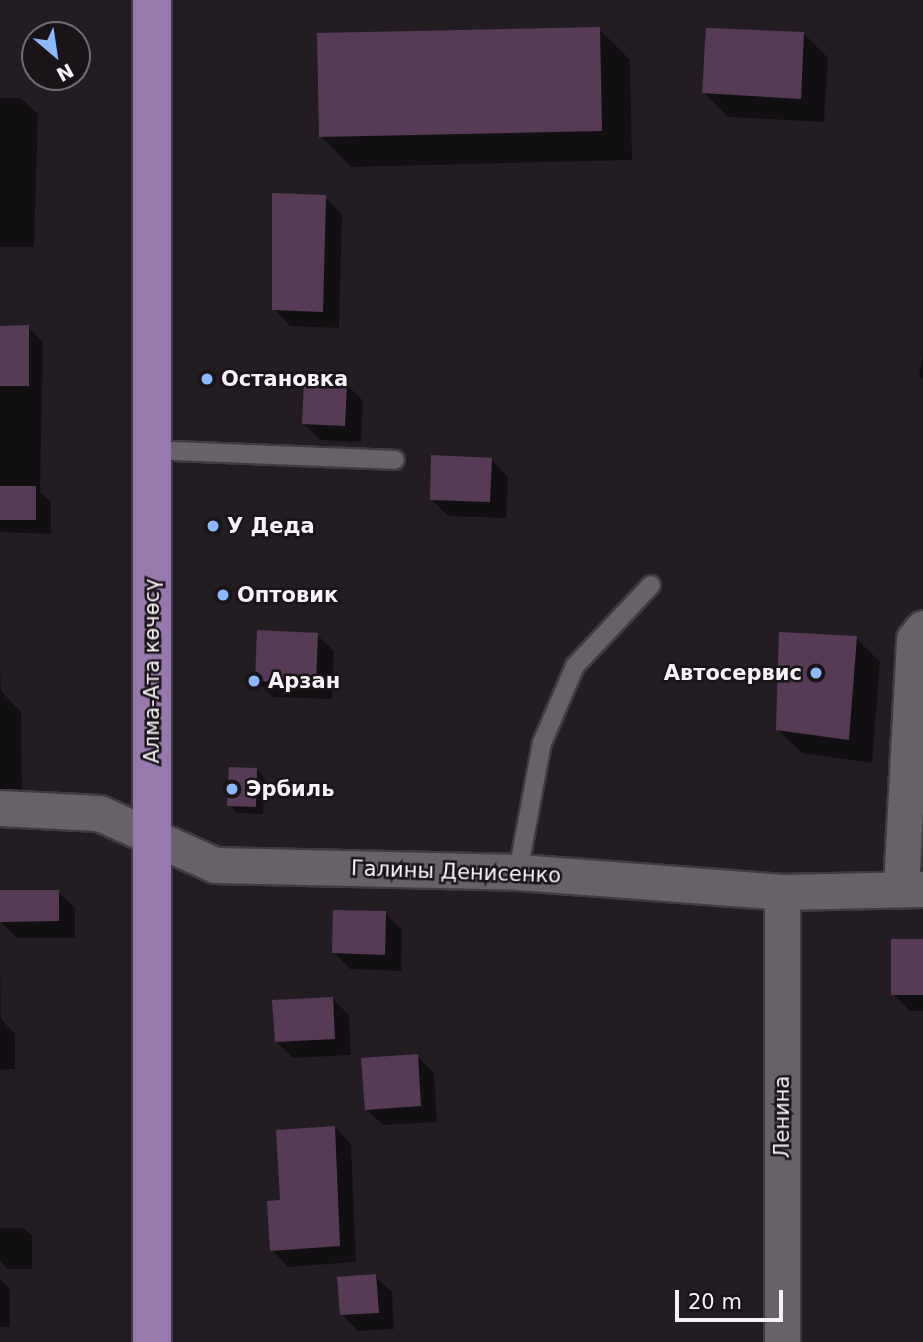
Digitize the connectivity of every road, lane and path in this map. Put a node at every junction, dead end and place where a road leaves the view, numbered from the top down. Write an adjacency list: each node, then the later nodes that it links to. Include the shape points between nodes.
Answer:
1 (152, 0): 2 (highway, Алма-Ата көчөсү)
2 (151, 450): 3 (lane); 7 (highway, Алма-Ата көчөсү)
3 (395, 460)
4 (651, 585): 8 (lane, via 575,666 542,743)
5 (923, 628): 9 (street, via 914,639)
6 (0, 808): 7 (street, Галины Денисенко, via 99,813)
7 (151, 836): 8 (street, Галины Денисенко, via 215,865); 11 (highway, Алма-Ата көчөсү)
8 (518, 872): 10 (street, Галины Денисенко)
9 (912, 889): 10 (street, Галины Денисенко)
10 (782, 892): 12 (street, Ленина)
11 (152, 1342)
12 (782, 1342)

